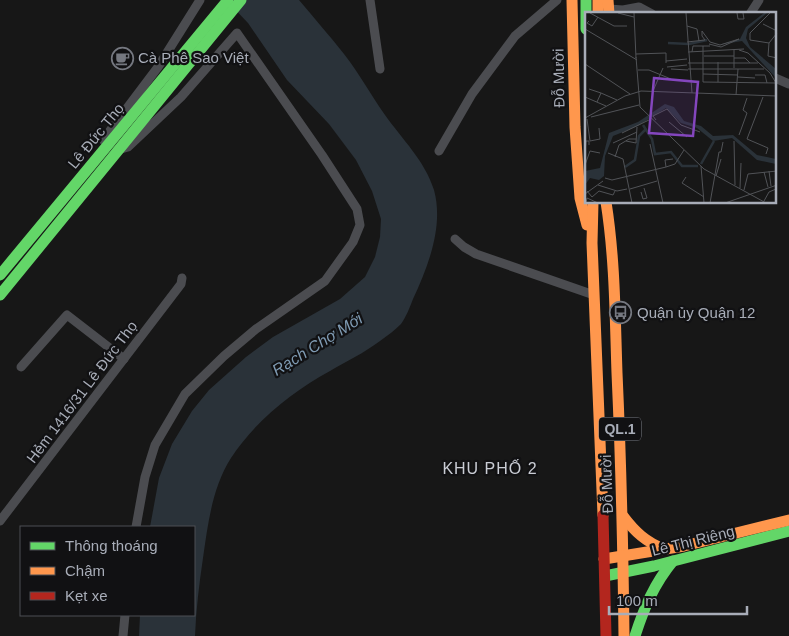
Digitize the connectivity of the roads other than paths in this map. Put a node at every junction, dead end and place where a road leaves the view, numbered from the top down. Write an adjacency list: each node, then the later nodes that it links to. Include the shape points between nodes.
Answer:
1 (200, 0): 16 (street, Lê Đức Thọ, via 158,67)
2 (228, 0): 12 (main road)
3 (242, 0): 12 (main road)
4 (370, 0): 13 (street)
5 (557, 0): 18 (street, via 516,36 472,94)
6 (572, 0): 24 (main road, Đỗ Mười / QL.1, via 580,198)
7 (598, 0): 9 (main road)
8 (759, 0): 11 (street)
9 (606, 9): 10 (street, via 639,7)
10 (648, 12)
11 (751, 12)
12 (218, 20): 17 (main road, Lê Đức Thọ); 25 (main road, Lê Đức Thọ)
13 (380, 69)
14 (776, 78): 15 (street)
15 (789, 84)
16 (103, 140)
17 (120, 149): 27 (main road, Lê Đức Thọ); 34 (street, Lê Đức Thọ, via 128,147 181,96 237,33 352,201 360,225 353,242 325,281 256,329 185,394 155,445)
18 (439, 151)
19 (593, 204): 24 (main road, Đỗ Mười / QL.1)
20 (606, 204): 23 (main road, Đỗ Mười / QL.1)
21 (616, 204): 23 (main road, Đỗ Mười / QL.1)
22 (455, 239): 28 (street, via 476,254)
23 (612, 241): 31 (main road, Đỗ Mười / QL.1)
24 (592, 243): 28 (main road, Đỗ Mười / QL.1)
25 (0, 275)
26 (182, 278): 29 (street, Hẻm 1416/31 Lê Đức Thọ)
27 (0, 295)
28 (594, 295): 37 (main road, Đỗ Mười / QL.1)
29 (124, 359): 30 (street, via 67,315); 33 (street, Hẻm 1416/31 Lê Đức Thọ)
30 (21, 367)
31 (624, 516): 36 (main road, via 636,534); 38 (main road, Đỗ Mười / QL.1)
32 (789, 520): 36 (main road, Lê Thị Riêng)
33 (0, 521)
34 (136, 526)
35 (789, 531): 39 (main road, Lê Thị Riêng)
36 (664, 549): 38 (main road, Lê Thị Riêng)
37 (604, 554): 38 (main road, Lê Thị Riêng); 41 (main road, Đỗ Mười / QL.1)
38 (624, 556): 40 (main road, Đỗ Mười / QL.1)
39 (673, 561): 40 (main road, Lê Thị Riêng); 47 (main road, via 658,577 648,596)
40 (624, 573): 41 (main road, Lê Thị Riêng); 43 (main road, Đỗ Mười / QL.1)
41 (604, 576): 45 (main road, Đỗ Mười / QL.1)
42 (125, 616): 44 (street)
43 (623, 617): 46 (main road, Đỗ Mười / QL.1); 47 (main road, QL.1)
44 (123, 636)
45 (606, 636)
46 (624, 636)
47 (634, 636)

